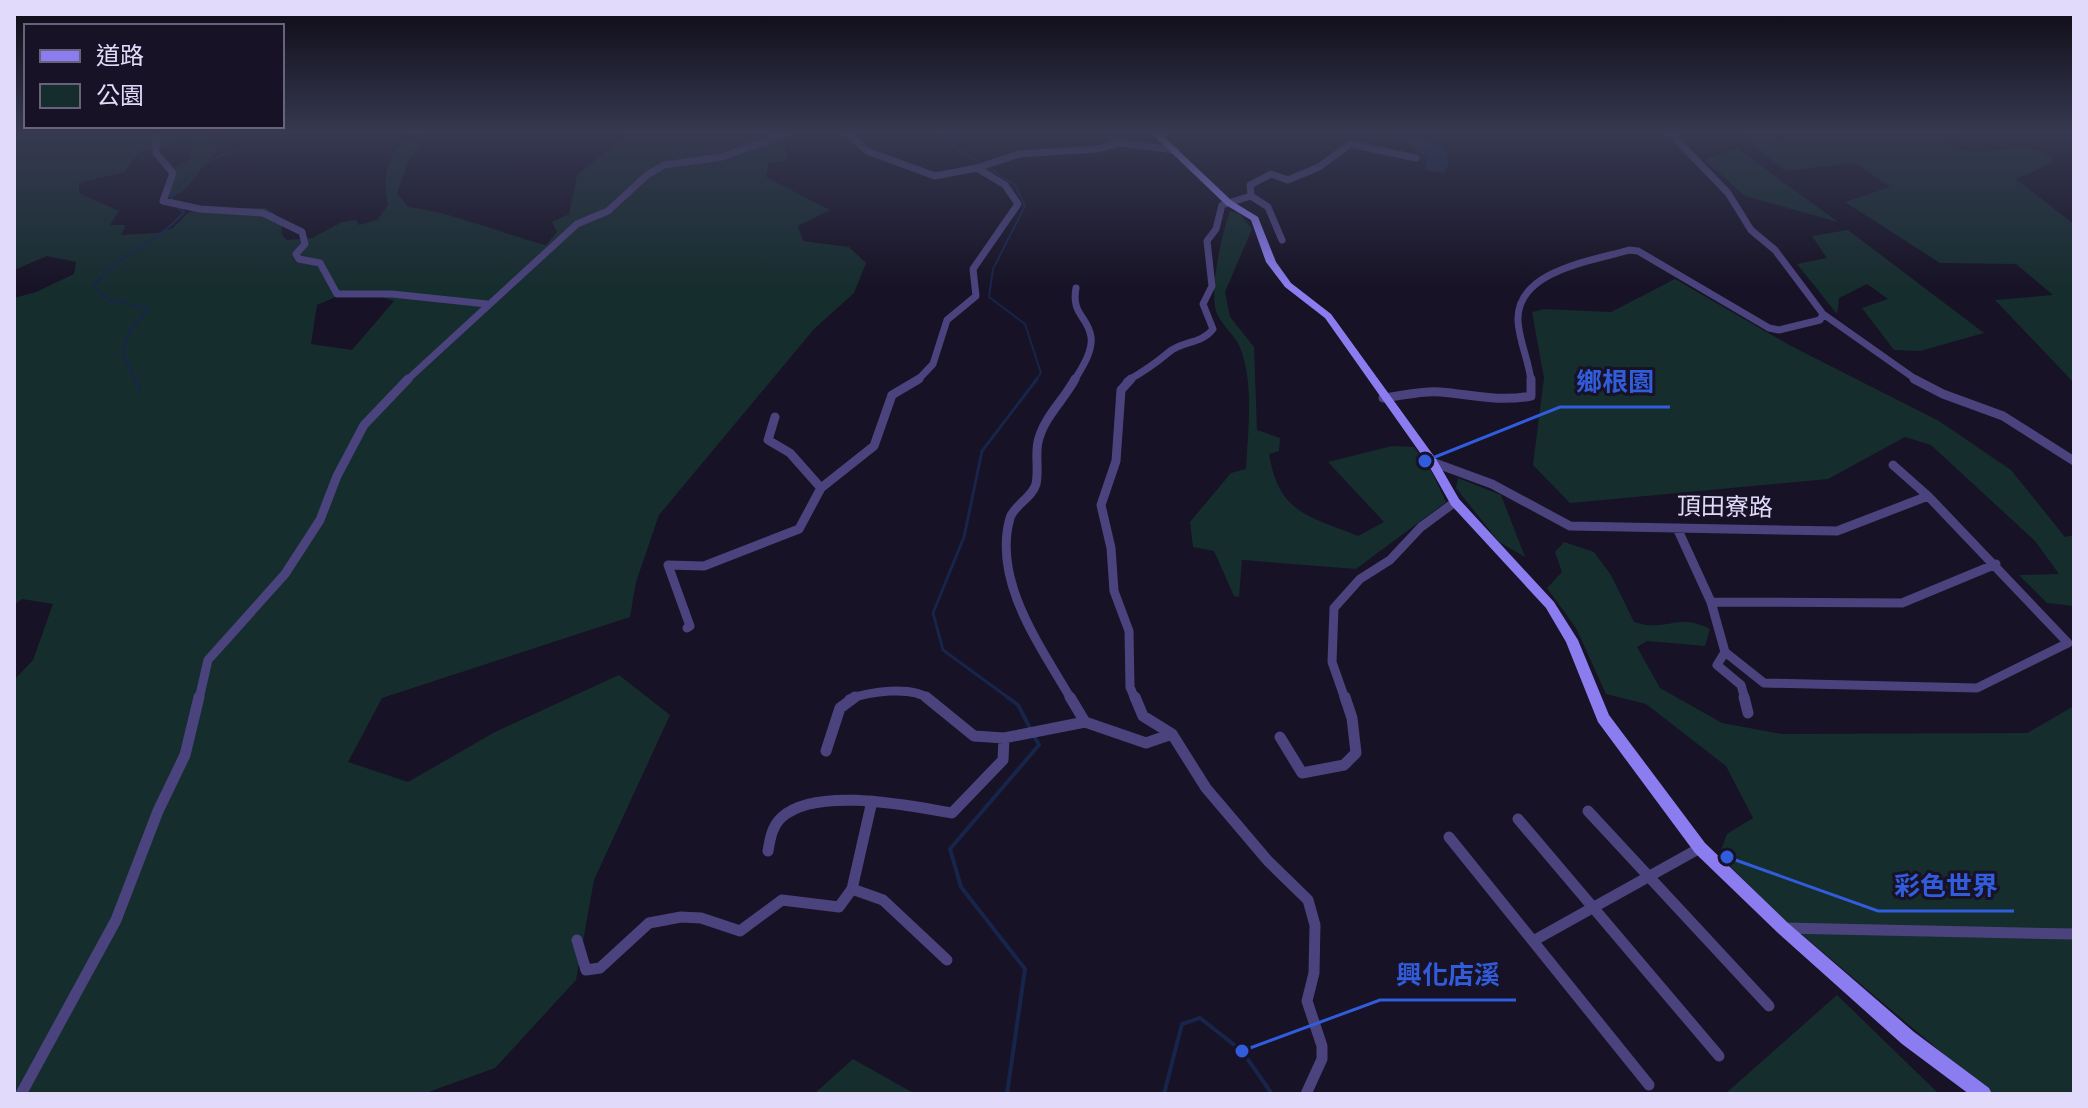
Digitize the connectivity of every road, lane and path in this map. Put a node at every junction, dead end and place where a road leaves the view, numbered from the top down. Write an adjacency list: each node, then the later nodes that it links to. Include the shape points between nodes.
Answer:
1 (169, 185): 11 (street, via 163,201 263,213 302,232 305,244 296,254 320,263 337,294)
2 (636, 185): 11 (street, via 608,211 577,224)
3 (1005, 185): 18 (street, via 1018,204 973,269 976,296 947,320 933,364 892,395 874,446)
4 (1210, 185): 8 (street)
5 (1251, 185): 7 (street)
6 (1720, 185): 12 (street)
7 (1251, 196): 8 (street); 9 (street, via 1268,207)
8 (1229, 203): 13 (street, via 1255,219 1271,262 1288,285 1328,316); 28 (street, via 1222,205 1207,241 1212,286 1203,304 1213,329 1207,337 1170,351 1121,390 1116,461 1101,505 1114,591 1129,631 1130,687 1143,716)
9 (1282, 240)
10 (1076, 288): 27 (street, via 1073,304 1091,337 1088,355 1037,444 1035,488 1011,515 1004,557 1031,631)
11 (487, 304): 49 (street, via 364,425 320,520 285,574 208,660 185,755 116,920)
12 (1823, 314): 13 (street, via 1820,320 1769,328 1629,250 1535,283 1515,327 1533,381 1531,396 1462,399 1447,392); 15 (street, via 1907,375 2003,416)
13 (1383, 398): 16 (street)
14 (775, 417): 18 (street, via 768,440 790,453)
15 (2074, 461)
16 (1432, 462): 20 (street); 21 (street, 頂田寮路, via 1492,484 1570,526)
17 (1893, 465): 19 (street)
18 (821, 488): 24 (street, via 799,529 704,566 668,565)
19 (1928, 496): 21 (street, 頂田寮路, via 1837,531); 22 (street)
20 (1455, 502): 29 (street, via 1390,560 1360,579 1334,608 1332,662 1352,718 1356,753 1344,765 1302,773); 36 (street, via 1550,605 1572,640 1603,718)
21 (1677, 528): 23 (street)
22 (1996, 564): 23 (street, via 1902,603); 25 (street, via 2068,643 1977,688 1764,683)
23 (1711, 602): 25 (street)
24 (687, 628)
25 (1725, 652): 26 (street, via 1717,665 1741,685)
26 (1748, 713)
27 (1085, 722): 28 (street, via 1146,743); 30 (street)
28 (1172, 734): 50 (street, via 1206,788 1308,900 1315,937 1307,1001 1322,1059)
29 (1280, 737)
30 (1004, 738): 31 (street, via 974,736 921,693 867,693 840,708); 32 (street, via 1003,760 952,813)
31 (826, 751)
32 (872, 801): 37 (street, via 804,805 784,815 771,831); 39 (street)
33 (1588, 811): 38 (street)
34 (1518, 819): 40 (street)
35 (1449, 837): 44 (street)
36 (1700, 848): 38 (street); 41 (street)
37 (768, 851)
38 (1649, 877): 40 (street); 46 (street)
39 (852, 889): 43 (street, via 839,907 782,900 740,931 701,918 649,923 600,968 586,970); 45 (street, via 883,900)
40 (1593, 908): 44 (street); 47 (street)
41 (1783, 928): 42 (street); 51 (street, via 1908,1038)
42 (2074, 934)
43 (577, 940)
44 (1533, 941): 48 (street)
45 (947, 960)
46 (1769, 1006)
47 (1719, 1056)
48 (1649, 1085)
49 (21, 1094)
50 (1306, 1094)
51 (1983, 1094)

